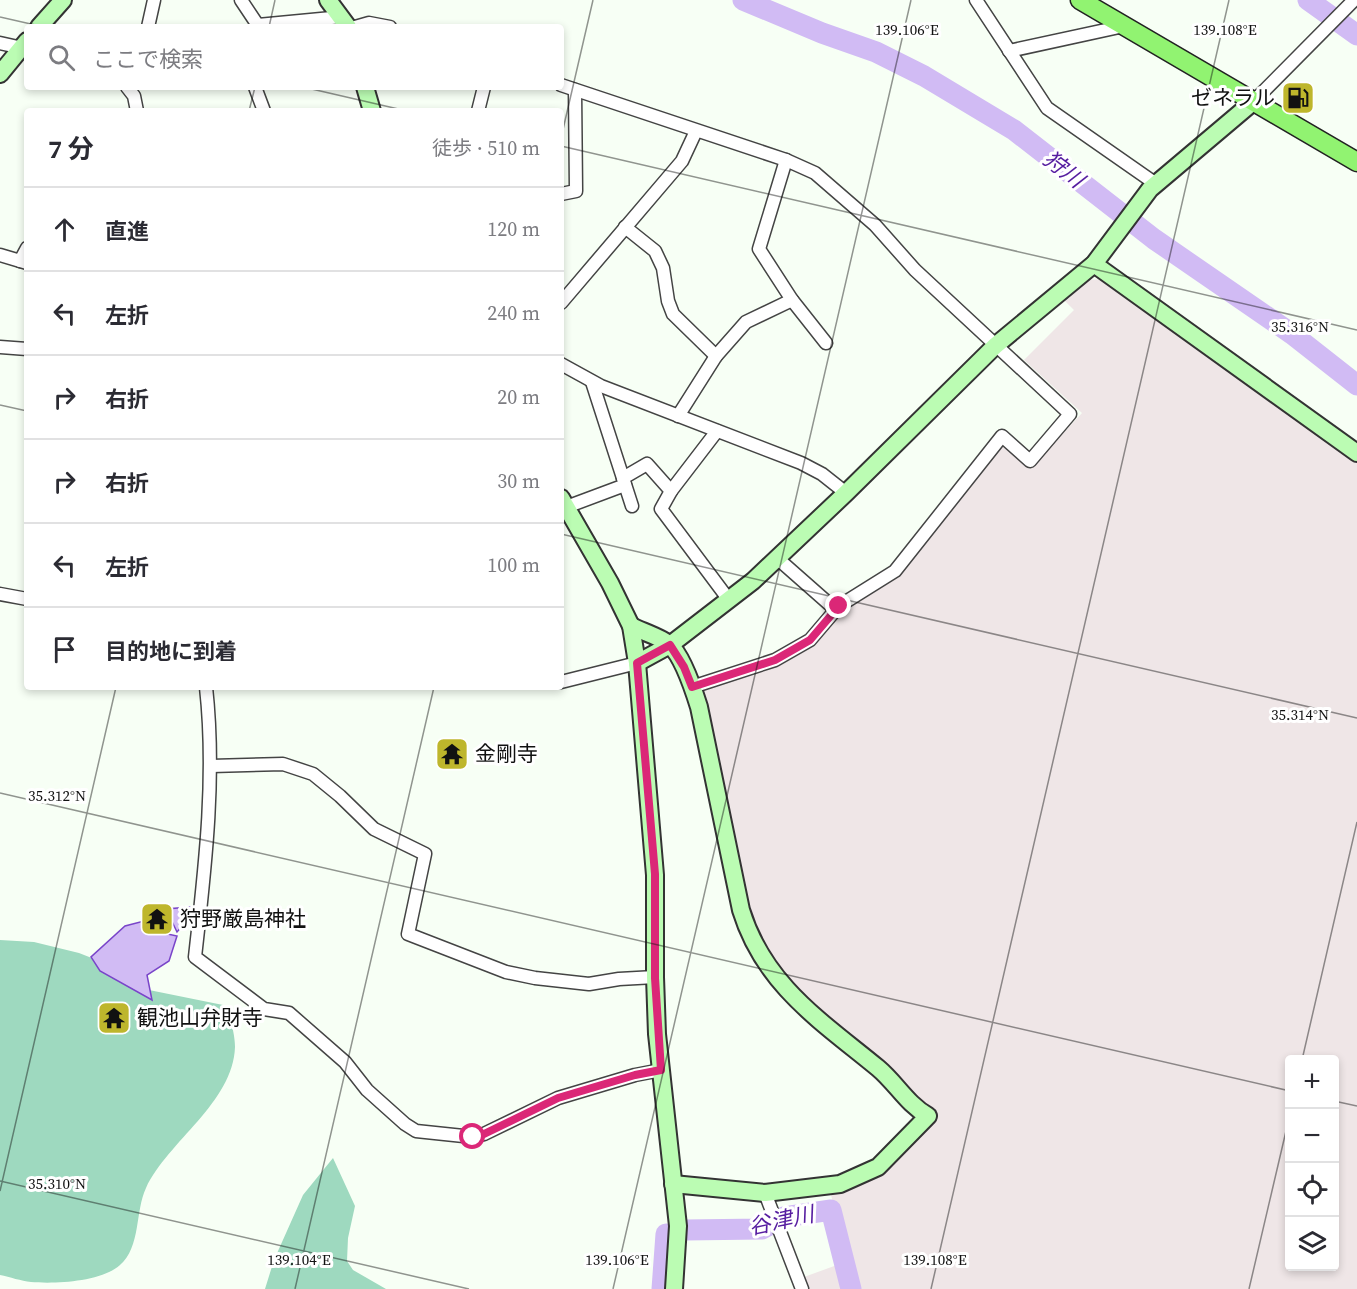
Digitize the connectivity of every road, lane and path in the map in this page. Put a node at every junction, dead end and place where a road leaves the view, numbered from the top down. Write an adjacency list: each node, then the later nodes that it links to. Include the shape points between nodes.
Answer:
1 (63, 0): 8 (street)
2 (154, 0): 9 (street)
3 (241, 0): 10 (street)
4 (328, 0): 11 (street)
5 (976, 0): 17 (street)
6 (1080, 0): 13 (main road)
7 (1354, 0): 25 (street)
8 (42, 24)
9 (149, 24)
10 (258, 24)
11 (348, 24): 12 (street)
12 (374, 24)
13 (1124, 26): 17 (street); 25 (main road)
14 (0, 43): 15 (street)
15 (24, 46)
16 (24, 47): 18 (street)
17 (1009, 51): 33 (street, via 1047,108)
18 (0, 74)
19 (564, 86): 24 (street)
20 (132, 90): 26 (street)
21 (256, 90): 27 (street)
22 (367, 90): 28 (street)
23 (483, 90): 29 (street)
24 (575, 90): 30 (street); 34 (street, via 576,191)
25 (1253, 102): 32 (main road); 33 (street)
26 (136, 108)
27 (263, 108)
28 (371, 108)
29 (479, 108)
30 (696, 131): 31 (street); 35 (street, via 681,161)
31 (786, 160): 40 (street, via 759,249); 42 (street, via 815,173 875,225 915,270)
32 (1357, 162)
33 (1153, 187): 37 (street)
34 (564, 193)
35 (625, 227): 39 (street); 45 (street, via 655,251 663,268 673,314)
36 (0, 255): 38 (street)
37 (1096, 261): 42 (street); 50 (street)
38 (23, 262)
39 (564, 299)
40 (792, 300): 41 (street); 45 (street, via 747,322)
41 (826, 343)
42 (995, 346): 53 (street); 60 (street, via 1070,414 1030,461 1002,436 896,571)
43 (0, 347): 44 (street)
44 (24, 349)
45 (716, 356): 48 (street)
46 (564, 366): 47 (street)
47 (592, 382): 48 (street); 51 (street)
48 (678, 416): 49 (street)
49 (717, 430): 52 (street); 53 (street, via 801,463)
50 (1357, 453)
51 (624, 481): 52 (street, via 647,464); 54 (street); 55 (street)
52 (671, 491): 59 (street, via 661,509)
53 (846, 493): 56 (street)
54 (564, 502): 61 (street)
55 (632, 506)
56 (777, 558): 59 (street); 60 (street)
57 (0, 594): 58 (street)
58 (24, 598)
59 (729, 600): 62 (street)
60 (836, 610): 65 (street, via 810,640 775,660)
61 (631, 626): 62 (street); 63 (street)
62 (670, 645): 63 (street); 65 (street)
63 (637, 663): 64 (street); 68 (street, via 655,874)
64 (564, 681)
65 (692, 687): 71 (street, via 741,910 757,947 794,997 928,1116 878,1167 840,1184)
66 (206, 690): 67 (street)
67 (211, 766): 68 (street, via 283,764 313,774 374,829 425,855 408,934 507,972 535,978 590,984); 69 (street, via 195,957 264,1009 289,1013 345,1062 405,1124 416,1131 473,1137 558,1098)
68 (655, 978): 69 (street)
69 (661, 1070): 70 (street)
70 (673, 1184): 71 (street); 72 (street, via 678,1226)
71 (765, 1192): 73 (street)
72 (674, 1289)
73 (802, 1289)

